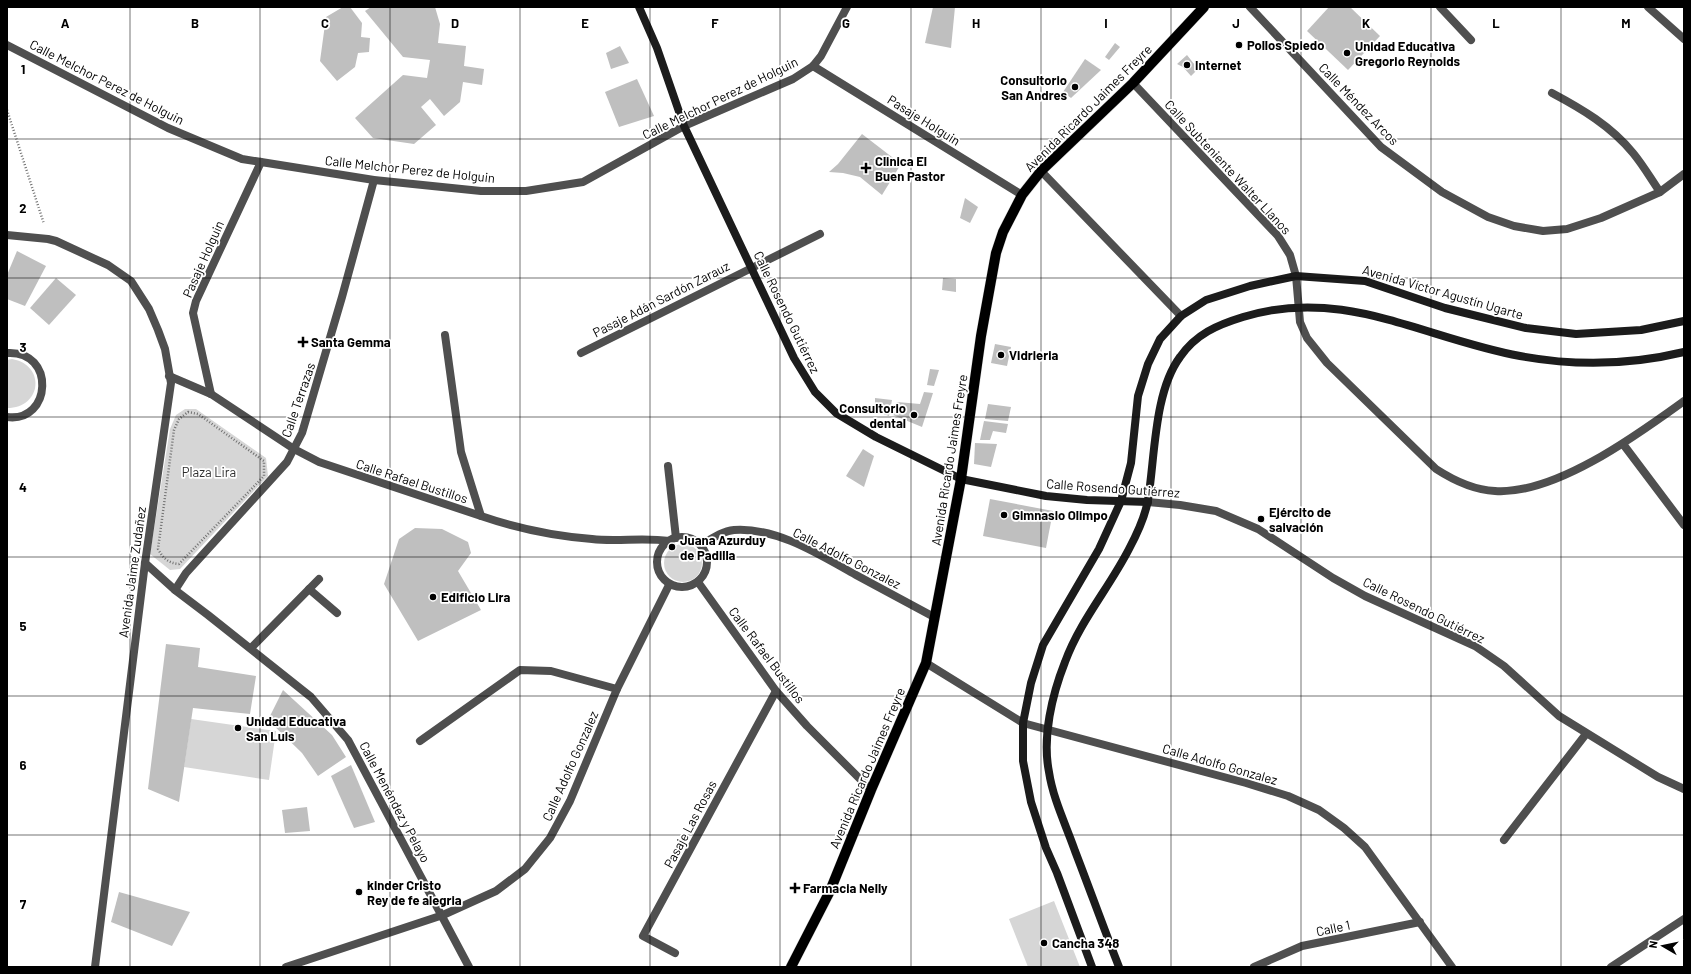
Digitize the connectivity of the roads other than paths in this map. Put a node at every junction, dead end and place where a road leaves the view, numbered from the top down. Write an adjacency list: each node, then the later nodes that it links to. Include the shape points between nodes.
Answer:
1 (639, 7): 13 (street, Calle Rosendo Gutiérrez, via 657,48)
2 (847, 7): 10 (street, Calle Melchor Perez de Holguin)
3 (1204, 7): 11 (main road, Avenida Ricardo Jaimes Freyre)
4 (1250, 7): 18 (street, Calle Méndez Arcos, via 1381,147 1442,192 1488,217 1514,226 1543,231 1567,229 1601,218)
5 (1440, 7): 8 (street)
6 (1648, 7): 7 (street)
7 (1684, 39)
8 (1471, 40)
9 (7, 45): 14 (street, Calle Melchor Perez de Holguin, via 168,128 242,159)
10 (813, 66): 13 (street, Calle Melchor Perez de Holguin, via 793,78); 19 (street, Pasaje Holguin)
11 (1133, 83): 15 (main road, Avenida Ricardo Jaimes Freyre); 23 (street, Calle Subteniente Walter Llanos, via 1278,236 1290,255)
12 (1552, 93): 18 (street, via 1586,111 1615,134 1634,154)
13 (684, 126): 17 (street, Calle Melchor Perez de Holguin, via 582,182 526,191 496,191); 22 (street, Calle Rosendo Gutiérrez)
14 (261, 162): 17 (street, Calle Melchor Perez de Holguin); 32 (street, Pasaje Holguin, via 196,301 193,313)
15 (1041, 171): 19 (main road, Avenida Ricardo Jaimes Freyre); 25 (street)
16 (1684, 174): 18 (street, Calle Méndez Arcos)
17 (374, 180): 36 (street, Calle Terrazas, via 311,404)
18 (1660, 192)
19 (1022, 195): 38 (main road, Avenida Ricardo Jaimes Freyre, via 1003,232 996,253 981,336)
20 (820, 234): 22 (street, Pasaje Adán Sardón Zarauz)
21 (7, 235): 31 (street, Avenida Jaime Zudañez, via 48,239 96,258 121,272 131,281 149,309 165,349)
22 (752, 267): 30 (street, Pasaje Adán Sardón Zarauz); 38 (street, Calle Rosendo Gutiérrez, via 804,378 825,403 836,413 876,437)
23 (1296, 276): 24 (street, Calle Subteniente Walter Llanos); 25 (street, Avenida Víctor Agustín Ugarte, via 1250,286 1206,300); 26 (street, Avenida Víctor Agustín Ugarte, via 1365,281 1445,308 1526,328 1576,334 1641,330)
24 (1299, 306): 28 (street, via 1339,308 1381,317 1477,348 1523,357 1565,362 1626,362); 35 (street, Calle Subteniente Walter Llanos, via 1300,322 1306,338 1327,363 1436,469 1464,484 1495,491 1520,490 1541,485); 40 (street, via 1252,315 1217,326 1205,332 1180,357 1169,374 1160,410)
25 (1181, 316): 39 (street, Avenida Víctor Agustín Ugarte, via 1160,339 1148,364 1138,396 1131,463)
26 (1684, 321)
27 (445, 335): 41 (street, via 461,452)
28 (1684, 352)
29 (7, 353): 34 (street, via 20,354 34,362 43,381 43,392 32,410 22,416)
30 (581, 353)
31 (169, 376): 32 (street, Calle Rafael Bustillos); 45 (street, Avenida Jaime Zudañez, via 171,383 168,407)
32 (211, 394): 36 (street, Calle Rafael Bustillos)
33 (1684, 401): 35 (street, Calle Subteniente Walter Llanos)
34 (7, 417)
35 (1623, 444): 42 (street)
36 (294, 449): 41 (street, Calle Rafael Bustillos, via 318,462); 50 (street, Calle Terrazas, via 287,462 186,573)
37 (668, 466): 43 (street)
38 (961, 479): 39 (street, Calle Rosendo Gutiérrez, via 1046,496); 52 (main road, Avenida Ricardo Jaimes Freyre)
39 (1121, 501): 40 (street, Calle Rosendo Gutiérrez); 57 (street, Avenida Víctor Agustín Ugarte, via 1099,549 1043,645 1031,683)
40 (1148, 502): 58 (street, via 1142,522 1127,552 1081,628 1064,662); 59 (street, Calle Rosendo Gutiérrez, via 1216,511 1258,529 1365,596 1475,646 1504,666 1559,716)
41 (481, 516): 43 (street, Calle Rafael Bustillos, via 548,533 593,540)
42 (1684, 525)
43 (672, 539): 44 (street, via 690,538); 48 (street, via 659,552 657,566)
44 (701, 545): 47 (street, via 708,560 707,568); 52 (street, Calle Adolfo Gonzalez, via 719,534 733,530 772,535 798,545)
45 (145, 563): 50 (street, Calle Menéndez y Pelayo); 68 (street, Avenida Jaime Zudañez)
46 (319, 579): 49 (street)
47 (698, 582): 48 (street, via 684,588); 56 (street, Calle Rafael Bustillos)
48 (669, 584): 55 (street, Calle Adolfo Gonzalez)
49 (309, 589): 51 (street); 53 (street)
50 (174, 590): 53 (street, Calle Menéndez y Pelayo)
51 (337, 613)
52 (934, 617): 54 (main road, Avenida Ricardo Jaimes Freyre)
53 (251, 648): 64 (street, Calle Menéndez y Pelayo, via 311,697 348,740)
54 (926, 663): 57 (street, Calle Adolfo Gonzalez); 62 (main road, Avenida Ricardo Jaimes Freyre)
55 (617, 689): 60 (street, via 551,671 520,670); 64 (street, Calle Adolfo Gonzalez, via 570,801 550,838 524,869 496,891)
56 (776, 691): 62 (street, Calle Rafael Bustillos); 67 (street, Pasaje Las Rosas, via 643,936)
57 (1024, 723): 58 (street, Calle Adolfo Gonzalez); 72 (street, Avenida Víctor Agustín Ugarte, via 1023,761 1031,802)
58 (1048, 729): 66 (street, Calle Adolfo Gonzalez, via 1246,783 1288,796 1318,810 1365,847); 73 (street, via 1048,772)
59 (1586, 734): 61 (street, Calle Rosendo Gutiérrez, via 1658,777); 63 (street)
60 (420, 741)
61 (1684, 789)
62 (871, 790): 71 (main road, Avenida Ricardo Jaimes Freyre, via 830,892)
63 (1504, 840)
64 (443, 915): 69 (street, Calle Adolfo Gonzalez); 70 (street, Calle Menéndez y Pelayo)
65 (1684, 919): 76 (street)
66 (1420, 922): 74 (street, Calle 1, via 1302,946); 75 (street, Calle Adolfo Gonzalez)
67 (676, 953)
68 (95, 967)
69 (286, 967)
70 (469, 967)
71 (791, 967)
72 (1092, 967)
73 (1119, 967)
74 (1254, 967)
75 (1452, 967)
76 (1611, 967)

